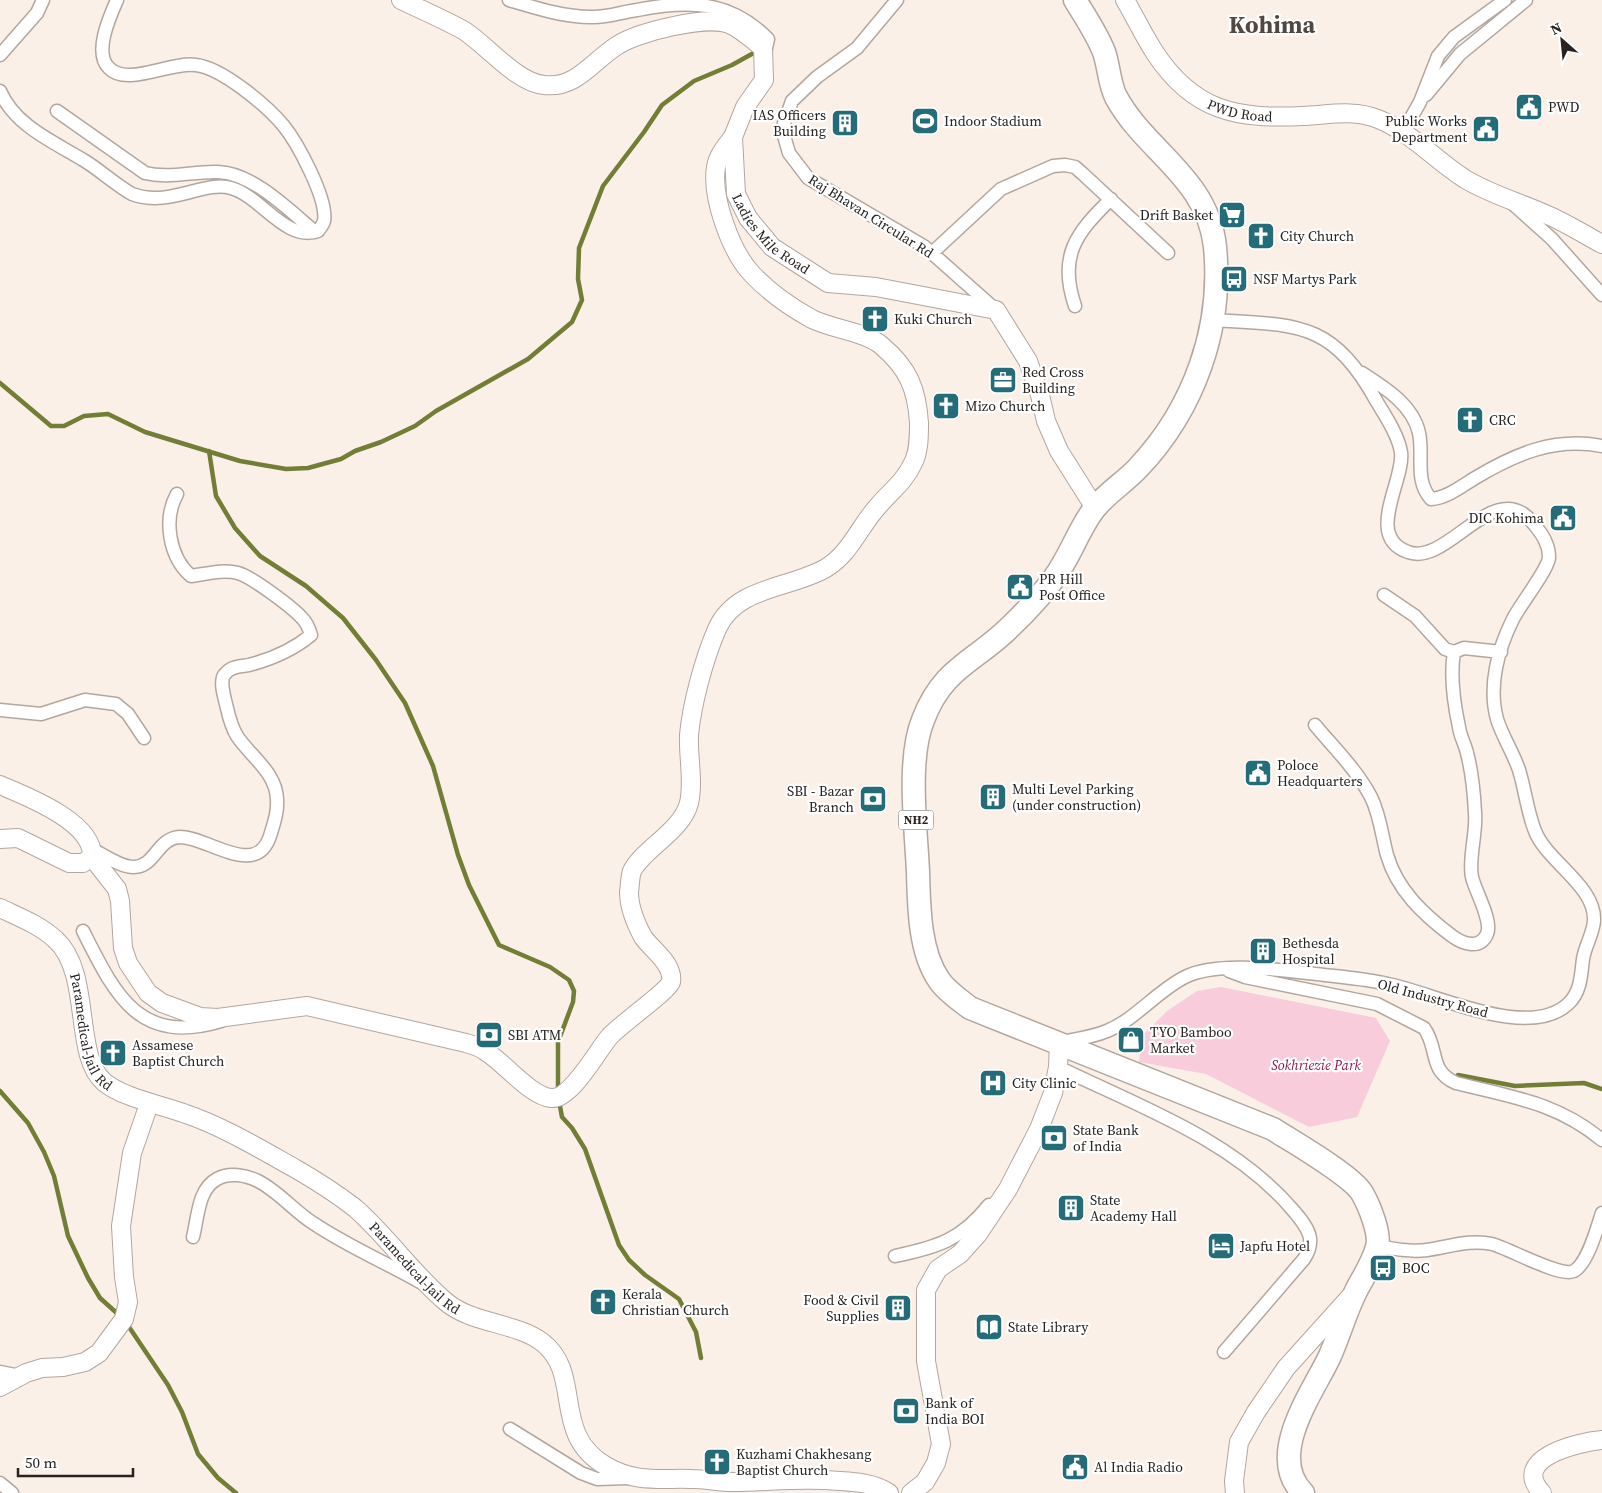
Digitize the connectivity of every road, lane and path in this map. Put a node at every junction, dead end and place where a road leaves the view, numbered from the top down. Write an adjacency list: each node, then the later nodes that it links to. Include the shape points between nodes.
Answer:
1 (44, 0): 10 (street)
2 (117, 0): 19 (street, via 106,28 103,57 107,67 116,75 128,75 195,64 219,73 244,92 283,125 307,166 323,209 324,222)
3 (402, 0): 11 (street, via 464,31 512,70 545,86 570,83 619,44 634,37 665,27 696,23 728,23 763,48)
4 (509, 0): 11 (street, via 555,13 592,18 695,3 727,10 753,23 768,39)
5 (897, 0): 21 (street, Raj Bhavan Circular Rd, via 857,48 816,77 792,101 782,128 789,153 808,178)
6 (1075, 0): 26 (highway, NH2, via 1103,49 1116,96 1141,131 1183,176 1211,224 1215,248)
7 (1125, 0): 15 (street, PWD Road, via 1155,54 1205,104 1231,113 1254,116 1350,112 1380,120)
8 (1505, 0): 13 (street, via 1459,32 1438,56)
9 (1526, 0): 13 (street, via 1460,54)
10 (0, 55)
11 (763, 59): 16 (street, Ladies Mile Road, via 764,80 745,107)
12 (0, 91): 19 (street, via 10,109 37,133 132,194 162,199 230,187 247,195 296,230 309,234)
13 (1420, 102): 15 (street)
14 (57, 111): 19 (street, via 145,173 157,176 230,174 269,194)
15 (1403, 132): 17 (street, PWD Road, via 1465,178)
16 (733, 137): 25 (street, Ladies Mile Road, via 736,194 748,218 772,247 828,283 876,287); 43 (street, via 716,163 716,196 741,259 749,272 764,285 806,315 878,342 898,361 914,387 919,422 917,452 903,481 879,505 838,559 794,582 750,595 734,605 716,631 694,704 689,733 688,805 680,820 632,871 629,894 634,917 644,937 668,967 672,980 668,989 628,1018 562,1097 549,1099 534,1091 483,1049 466,1043 307,1006)
17 (1508, 199): 20 (street, PWD Road, via 1547,214); 23 (street, via 1552,239)
18 (1111, 200): 21 (street, via 1075,167 1054,166 1001,189); 22 (street); 24 (street, via 1085,226 1074,244 1068,273)
19 (315, 232)
20 (1602, 244)
21 (932, 253): 25 (street, Raj Bhavan Circular Rd)
22 (1168, 253)
23 (1602, 295)
24 (1075, 306)
25 (996, 310): 30 (street, via 1028,361 1046,421 1059,451)
26 (1213, 320): 27 (street, Old Industry Road, via 1282,324 1302,330 1322,337); 30 (highway, NH2, via 1191,392 1167,433 1138,468)
27 (1360, 371): 28 (street, via 1395,396 1412,417 1419,431 1424,491 1431,499 1440,499 1488,470 1534,449 1552,444); 33 (street, Old Industry Road, via 1391,426 1400,452 1400,467 1387,527 1394,542 1407,552 1424,554 1485,515 1516,510 1530,518 1546,542 1549,559 1511,623)
28 (1602, 446)
29 (176, 494): 39 (street, via 169,524 175,554 183,569 191,576 237,573 251,578 302,617 308,626 310,635 299,645 277,656 231,669 224,676 222,687 236,734 273,781 277,814 269,839 262,850 252,855 239,855 181,837 169,839 144,865 133,867)
30 (1095, 508): 44 (highway, NH2, via 1061,568 1016,621 946,678 922,721 915,750 919,896 927,955 940,982 970,1008)
31 (1384, 595): 32 (street, via 1415,616 1445,649)
32 (1454, 652): 33 (street, via 1464,648); 35 (street, via 1459,728 1472,774 1475,812 1472,878 1488,925 1488,934 1474,945 1455,938 1420,911 1410,898 1392,868 1371,797 1355,772)
33 (1501, 652): 42 (street, Old Industry Road, via 1495,669 1497,717 1520,773 1536,834 1549,854 1582,889 1593,910 1594,922 1584,952 1580,985 1572,1002 1554,1014 1535,1018 1498,1016 1390,984 1249,968)
34 (0, 710): 36 (street, via 41,714 85,700 116,704 128,714)
35 (1315, 725)
36 (144, 738)
37 (0, 785): 39 (street, via 59,813 87,838)
38 (0, 838): 39 (street, via 18,838 69,863 83,863)
39 (92, 853): 43 (street, via 117,889 123,948 136,977 148,993 162,1003 200,1017)
40 (0, 908): 46 (street, Paramedical-Jail Rd, via 37,926 58,941 71,962 94,1070 104,1083)
41 (83, 931): 43 (street, via 113,985 130,1008 143,1018 160,1026 180,1028 206,1026)
42 (1222, 969): 44 (street, Old Industry Road, via 1185,977 1110,1030); 47 (street, via 1245,977 1377,1004 1424,1028 1445,1078 1558,1110)
43 (238, 1016)
44 (1059, 1042): 45 (street); 51 (highway, NH2, via 1273,1129 1361,1191 1370,1209)
45 (1058, 1067): 48 (street, via 1053,1093 1039,1129); 55 (street, via 1220,1148 1270,1186 1304,1224 1310,1239 1304,1260)
46 (149, 1104): 53 (street, Paramedical-Jail Rd, via 187,1114 298,1170 354,1208); 57 (street, via 132,1153 122,1226 128,1302 124,1319 99,1353 85,1362 42,1368)
47 (1602, 1140)
48 (1015, 1175): 52 (street, via 977,1219 950,1240 936,1247); 65 (street, via 978,1234 960,1254 938,1269 926,1290 926,1361 941,1444 936,1463 925,1482)
49 (1602, 1213): 51 (street, via 1588,1252 1576,1270 1570,1272 1487,1243 1457,1244 1428,1250)
50 (193, 1237): 53 (street, via 208,1184 219,1178 243,1176 258,1181 334,1236)
51 (1378, 1246): 54 (highway)
52 (896, 1256)
53 (435, 1291): 61 (street, Paramedical-Jail Rd, via 447,1303 478,1318 543,1342 563,1366 569,1412 577,1438 595,1460 622,1476)
54 (1355, 1292): 66 (street, via 1293,1361 1256,1412 1239,1442); 67 (highway, via 1329,1358 1298,1417 1291,1440 1289,1466)
55 (1224, 1352)
56 (0, 1372): 57 (street)
57 (20, 1376): 58 (street)
58 (0, 1387)
59 (510, 1429): 61 (street, via 581,1473 597,1479)
60 (1602, 1440): 68 (street, via 1557,1450 1543,1458 1533,1475 1535,1485)
61 (638, 1478): 64 (street, Paramedical-Jail Rd, via 732,1482 816,1479 862,1483)
62 (0, 1483): 63 (street)
63 (12, 1493)
64 (889, 1493)
65 (911, 1493)
66 (1235, 1493)
67 (1303, 1493)
68 (1542, 1493)

